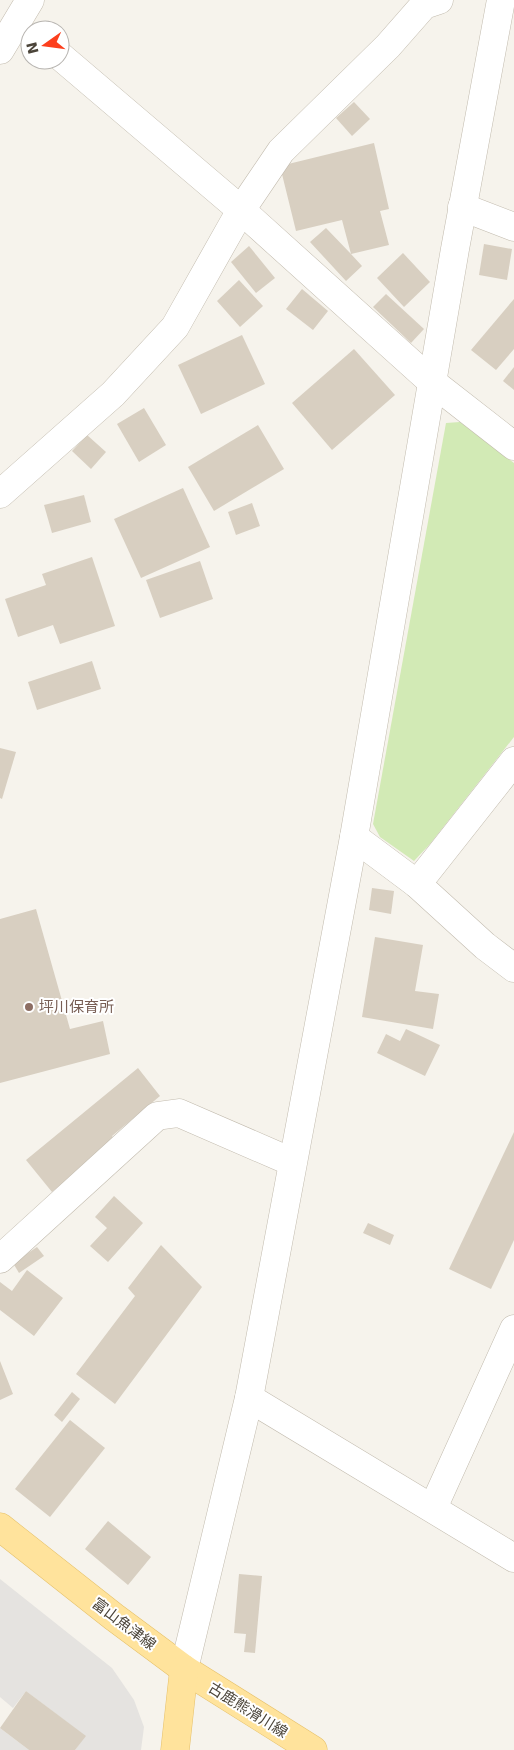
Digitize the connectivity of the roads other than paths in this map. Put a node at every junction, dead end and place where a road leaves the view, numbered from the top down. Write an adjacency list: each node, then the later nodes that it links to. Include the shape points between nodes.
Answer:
1 (439, 0): 7 (street, via 424,5 388,46 281,151)
2 (501, 0): 6 (street)
3 (19, 14): 4 (street)
4 (0, 50)
5 (70, 65): 7 (street)
6 (462, 207): 8 (street); 9 (street)
7 (241, 210): 9 (street); 11 (street, via 175,327 113,394)
8 (514, 227)
9 (432, 382): 10 (street); 13 (street)
10 (514, 446)
11 (0, 494)
12 (514, 761): 14 (street)
13 (354, 837): 14 (street); 16 (street)
14 (417, 884): 15 (street)
15 (514, 968)
16 (292, 1162): 17 (street, via 180,1113 157,1116); 19 (street)
17 (0, 1259)
18 (514, 1329): 20 (street)
19 (249, 1398): 20 (street); 23 (street)
20 (433, 1508): 22 (street)
21 (0, 1527): 23 (main road, 富山魚津線)
22 (514, 1558)
23 (184, 1669): 24 (main road); 25 (main road, 古鹿熊滑川線)
24 (175, 1750)
25 (313, 1750)

